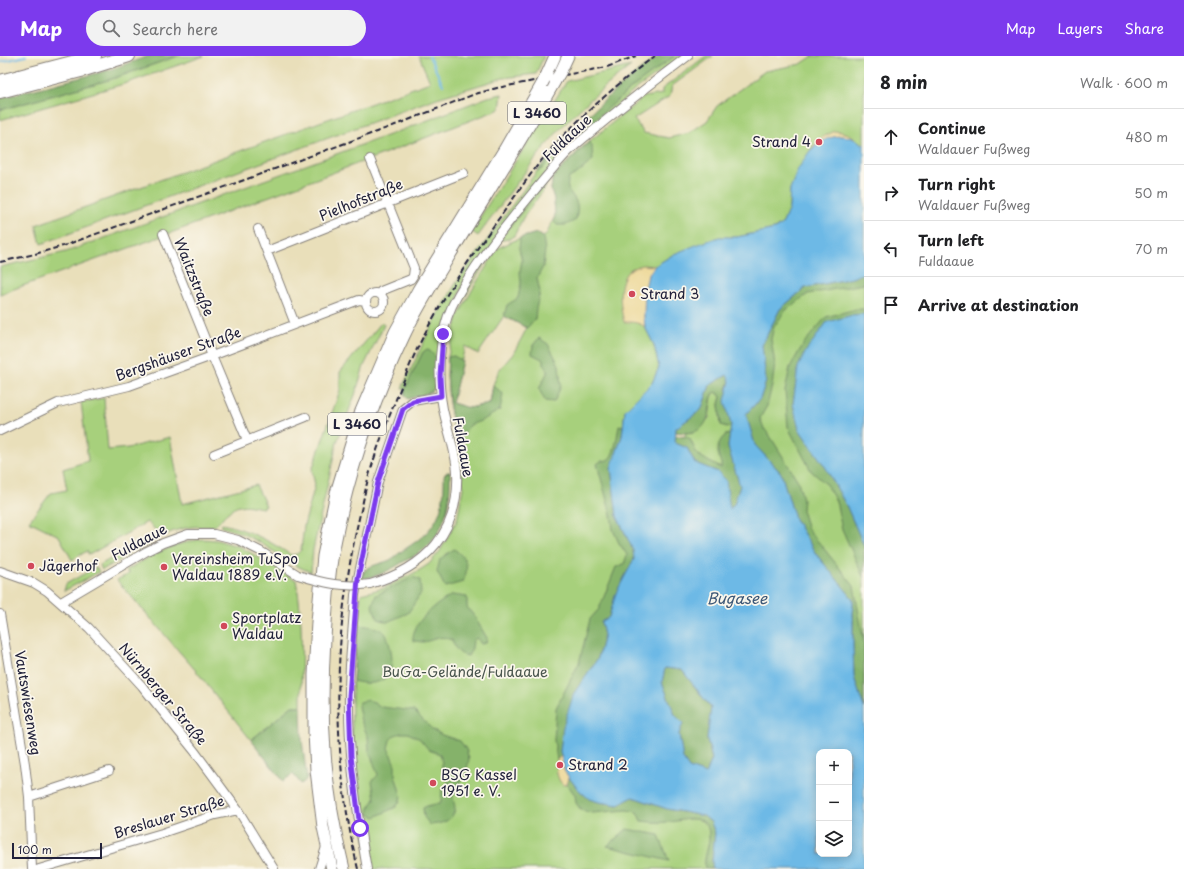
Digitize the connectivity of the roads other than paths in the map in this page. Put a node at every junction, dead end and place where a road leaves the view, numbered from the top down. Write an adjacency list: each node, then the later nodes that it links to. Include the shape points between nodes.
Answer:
1 (94, 56): 7 (highway)
2 (129, 56): 8 (highway)
3 (555, 56): 6 (main road, L 3460)
4 (568, 56): 6 (main road, L 3460, bridge, via 561,71)
5 (688, 56): 19 (street, Fuldaaue, via 641,91 568,152 493,241 452,306 446,322 442,347)
6 (551, 78): 31 (main road, L 3460, bridge, via 542,84 418,290 396,332 362,411 336,493 323,556 314,675 316,770); 37 (main road, L 3460, via 531,124 404,336 371,412 346,494 333,555 323,680 325,768 333,825)
7 (0, 81)
8 (0, 92)
9 (370, 159): 11 (street)
10 (464, 173): 11 (street, Pielhofstraße)
11 (388, 203): 14 (street, Pielhofstraße); 15 (street, via 414,272 411,279)
12 (258, 229): 14 (street)
13 (163, 234): 18 (street, Waitzstraße)
14 (267, 251): 17 (street)
15 (380, 294): 16 (street, Bergshäuser Straße, via 371,294); 16 (street, via 384,304 379,310 370,310)
16 (366, 301): 17 (street, Bergshäuser Straße, via 359,300)
17 (295, 324): 18 (street, Bergshäuser Straße)
18 (212, 356): 21 (street, Bergshäuser Straße, via 129,386 58,403); 22 (street, Waitzstraße)
19 (441, 396): 25 (street, Fuldaaue, bridge, via 457,470 455,503 448,524 429,554 394,576 358,586 315,581 298,575 238,540 214,534 188,534 147,551); 38 (street, via 413,401 403,409 378,482 355,595 349,703 351,756)
20 (306, 417): 22 (street)
21 (0, 431)
22 (248, 440): 23 (street)
23 (214, 454)
24 (0, 571): 25 (street, Nürnberger Straße, via 34,583)
25 (61, 602): 30 (street, Nürnberger Straße, via 89,628 142,686)
26 (0, 614): 27 (street, Vautswiesenweg)
27 (2, 636): 29 (street, Vautswiesenweg)
28 (109, 771): 29 (street)
29 (29, 797): 32 (street, Vautswiesenweg)
30 (238, 810): 33 (street, Breslauer Straße); 34 (street, Nürnberger Straße)
31 (326, 847): 35 (street); 36 (main road, L 3460)
32 (32, 869)
33 (39, 869)
34 (274, 869)
35 (319, 869)
36 (332, 869)
37 (344, 869)
38 (367, 869)

